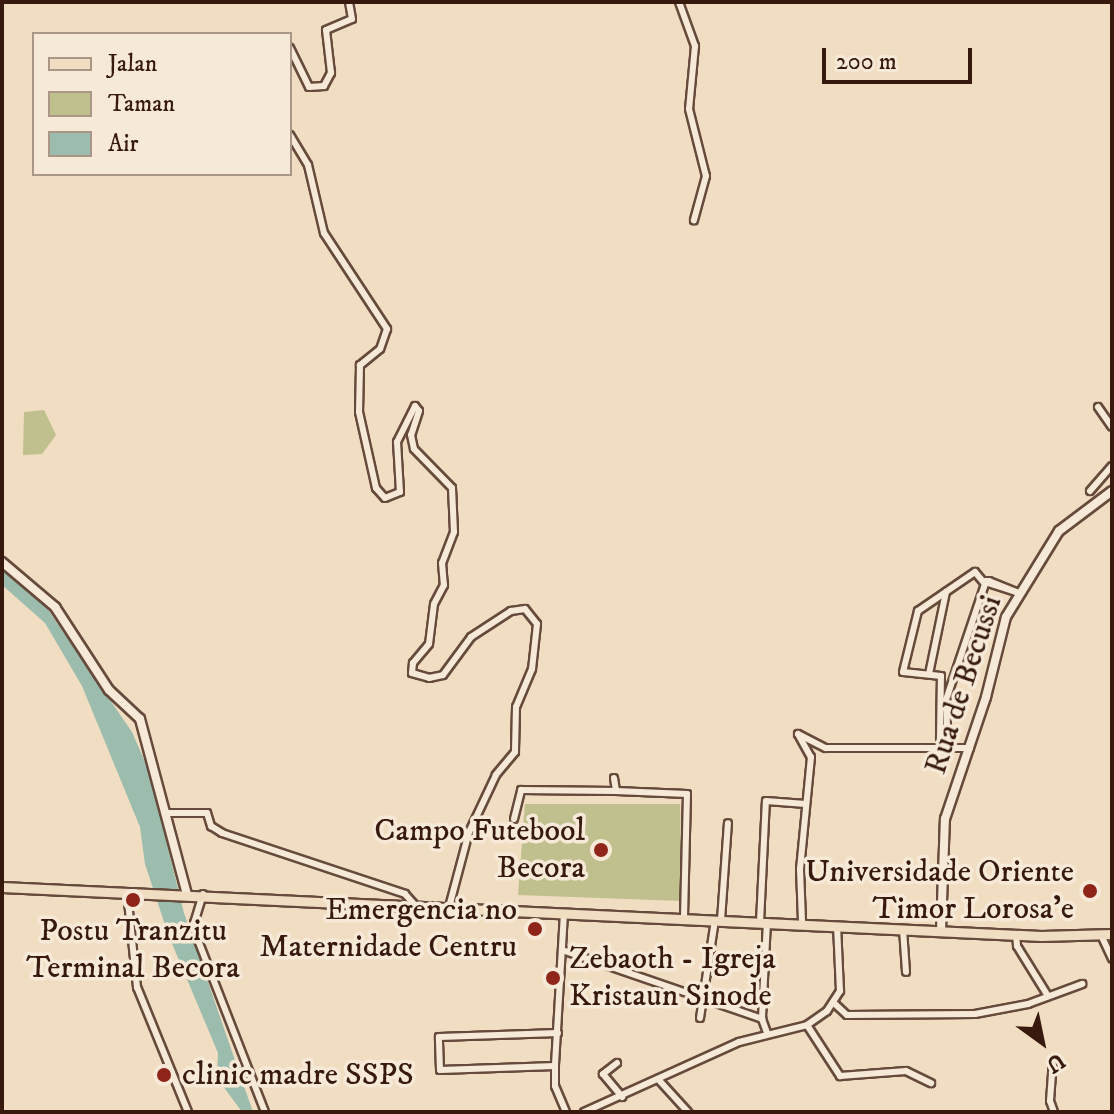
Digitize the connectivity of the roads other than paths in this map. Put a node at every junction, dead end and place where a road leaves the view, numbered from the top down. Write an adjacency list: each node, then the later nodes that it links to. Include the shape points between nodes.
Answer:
1 (349, 2): 3 (street, via 352,19 326,30 331,73 324,86 309,87)
2 (679, 2): 5 (street, via 695,46 689,109 706,176)
3 (292, 52)
4 (292, 138): 27 (street, via 308,165 329,243 387,329 380,349 360,365 359,412 376,488 385,498 400,492 397,442 415,406 419,411 411,435 414,449 452,488 454,532 442,563 444,585 434,604 429,644 413,663 412,673 443,675 471,637 511,611 525,609 537,624 532,669 516,707 515,752 496,775 469,832)
5 (694, 220)
6 (1098, 407): 7 (street)
7 (1112, 427)
8 (1112, 466): 9 (street)
9 (1090, 491)
10 (1112, 491): 14 (street, Rua de Becussi, via 1059,531 1013,604)
11 (2, 562): 19 (street, via 55,607 109,690 139,717)
12 (946, 592): 13 (street); 13 (street, via 918,611 903,672); 15 (street, via 975,572 985,582 946,700)
13 (929, 674): 15 (street, via 941,676 940,737)
14 (970, 748): 15 (street); 35 (street, Rua de Becussi, via 945,819)
15 (948, 751): 18 (street, via 826,748 798,734 811,757)
16 (614, 778): 17 (street)
17 (616, 791): 20 (street, via 521,790); 29 (street, via 687,794)
18 (806, 804): 31 (street, via 766,801); 32 (street)
19 (166, 813): 25 (street); 26 (street, via 207,813 211,826 222,833 405,894)
20 (514, 819)
21 (728, 823): 30 (street)
22 (2, 887): 23 (main road)
23 (132, 893): 25 (main road); 56 (street, via 137,987)
24 (203, 894): 25 (main road); 26 (main road); 57 (street, via 196,935)
25 (183, 895)
26 (414, 904): 27 (main road)
27 (449, 907): 28 (main road)
28 (564, 913): 29 (main road); 38 (street)
29 (684, 918): 30 (main road)
30 (718, 920): 31 (main road); 43 (street, via 709,983)
31 (764, 922): 32 (main road); 46 (street)
32 (802, 922): 33 (main road)
33 (837, 926): 34 (main road); 44 (street, via 840,991)
34 (903, 929): 35 (main road); 40 (street)
35 (941, 931): 36 (main road)
36 (1016, 934): 37 (main road); 42 (street, via 1017,946)
37 (1107, 934): 39 (street)
38 (562, 950): 43 (street); 48 (street)
39 (1112, 959)
40 (906, 972)
41 (1082, 984): 42 (street)
42 (1048, 996): 44 (street, via 975,1014 847,1015)
43 (701, 997): 45 (street); 46 (street)
44 (835, 1004): 47 (street)
45 (700, 1018)
46 (762, 1019): 49 (street)
47 (807, 1025): 49 (street); 54 (street, via 840,1076 906,1071)
48 (558, 1033): 52 (street); 52 (street, via 439,1037 440,1070)
49 (767, 1033): 53 (street)
50 (1053, 1060): 61 (street)
51 (617, 1063): 55 (street, via 603,1074)
52 (555, 1066): 58 (street, via 555,1086)
53 (658, 1079): 55 (street); 60 (street)
54 (931, 1083)
55 (622, 1097): 59 (street)
56 (188, 1112)
57 (265, 1112)
58 (566, 1112)
59 (584, 1112)
60 (688, 1112)
61 (1054, 1112)

